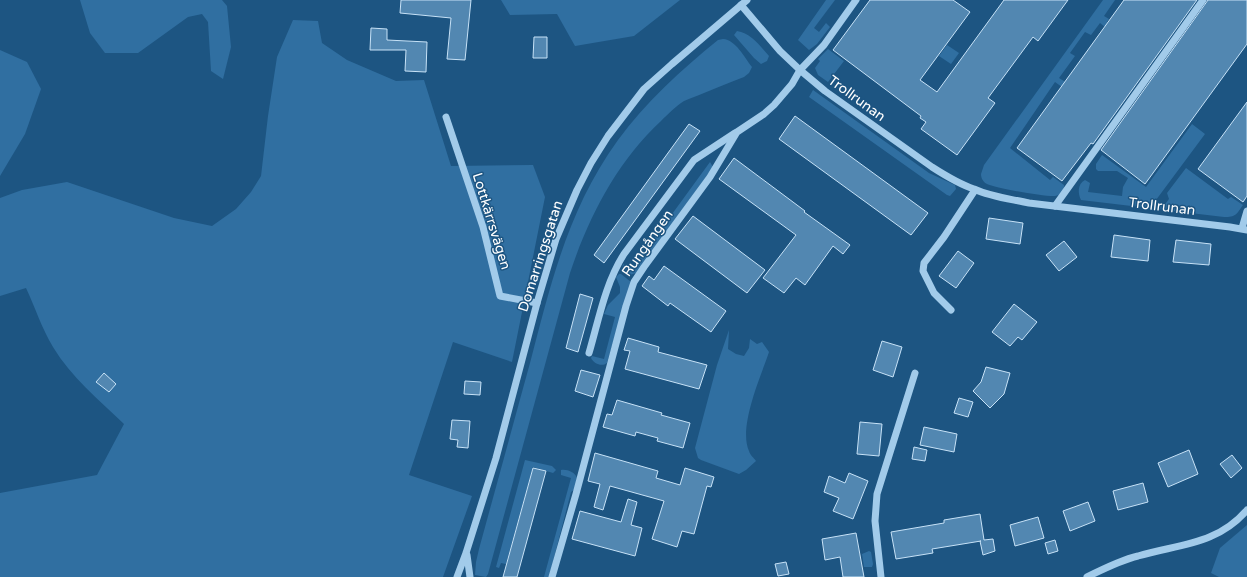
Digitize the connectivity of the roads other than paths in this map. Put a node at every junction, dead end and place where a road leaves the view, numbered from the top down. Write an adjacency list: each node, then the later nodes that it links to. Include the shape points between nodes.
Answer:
1 (856, 0): 4 (street, Rungången, via 824,45)
2 (1203, 0): 8 (street)
3 (744, 2): 4 (street, Trollrunan, via 780,51); 11 (street, Domarringsgatan, via 644,89 608,136 591,163 563,221)
4 (800, 70): 6 (street, Rungången, via 774,105); 7 (street, Trollrunan, via 932,168)
5 (446, 117): 11 (street, Lottkärrsvägen, via 483,227 500,296)
6 (737, 132): 13 (street, via 694,160 624,254 614,269 606,290); 19 (street, Rungången, via 710,178 634,282)
7 (975, 190): 8 (street, Trollrunan, via 1029,203); 12 (street, via 924,262 923,271 934,293)
8 (1055, 206): 10 (street, Trollrunan)
9 (1247, 211): 10 (street, Trollrunan)
10 (1244, 229)
11 (537, 303): 16 (street, Domarringsgatan, via 496,458)
12 (951, 310)
13 (589, 353)
14 (915, 373): 20 (street, via 877,494 875,521)
15 (1247, 510): 21 (street, via 1217,535 1137,556)
16 (466, 553): 17 (street, Domarringsgatan); 18 (street)
17 (457, 577)
18 (470, 577)
19 (552, 577)
20 (881, 577)
21 (1087, 577)

